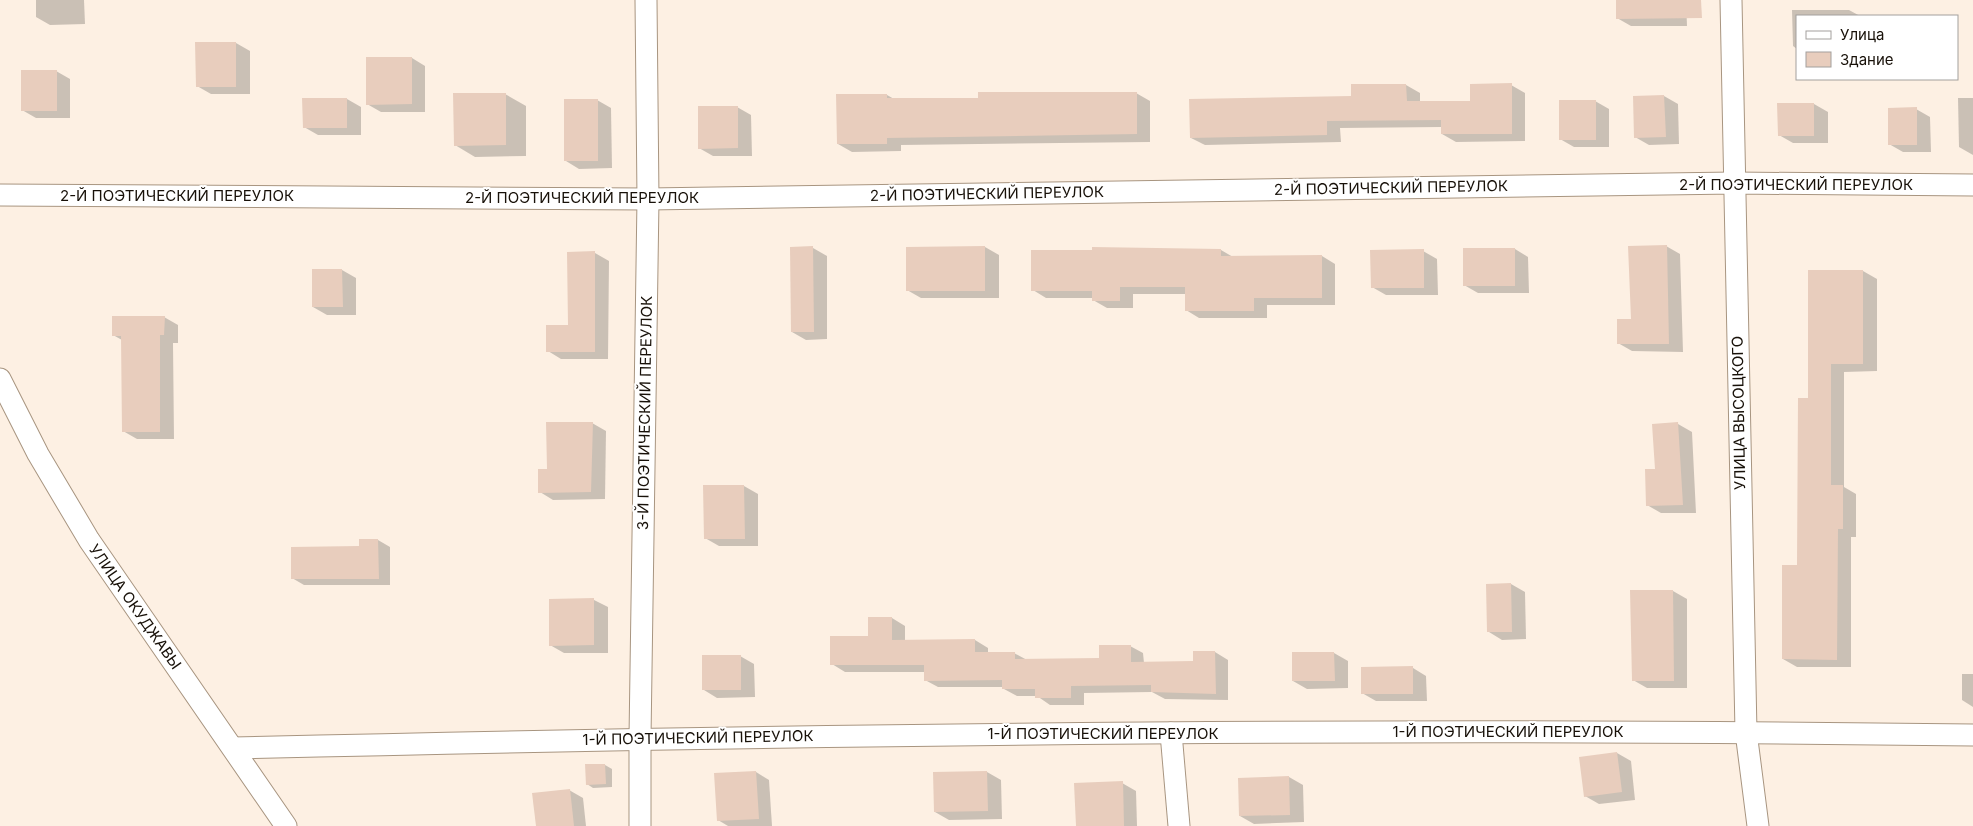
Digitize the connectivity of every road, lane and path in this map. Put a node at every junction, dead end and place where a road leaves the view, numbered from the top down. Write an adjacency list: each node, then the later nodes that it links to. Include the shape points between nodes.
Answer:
1 (646, 0): 6 (street, 3-Й ПОЭТИЧЕСКИЙ ПЕРЕУЛОК)
2 (1731, 0): 3 (street, УЛИЦА ВЫСОЦКОГО)
3 (1734, 183): 4 (street, 2-Й ПОЭТИЧЕСКИЙ ПЕРЕУЛОК); 6 (street, 2-Й ПОЭТИЧЕСКИЙ ПЕРЕУЛОК); 8 (street, УЛИЦА ВЫСОЦКОГО)
4 (1973, 185)
5 (0, 195): 6 (street, 2-Й ПОЭТИЧЕСКИЙ ПЕРЕУЛОК)
6 (648, 199): 11 (street, 3-Й ПОЭТИЧЕСКИЙ ПЕРЕУЛОК)
7 (0, 379): 12 (street, УЛИЦА ОКУДЖАВЫ, via 38,454 89,540)
8 (1746, 732): 9 (street, 1-Й ПОЭТИЧЕСКИЙ ПЕРЕУЛОК); 10 (street, 1-Й ПОЭТИЧЕСКИЙ ПЕРЕУЛОК); 16 (street, УЛИЦА ВЫСОЦКОГО)
9 (1171, 733): 11 (street, 1-Й ПОЭТИЧЕСКИЙ ПЕРЕУЛОК); 15 (street)
10 (1973, 735)
11 (640, 738): 12 (street, 1-Й ПОЭТИЧЕСКИЙ ПЕРЕУЛОК); 14 (street, 3-Й ПОЭТИЧЕСКИЙ ПЕРЕУЛОК)
12 (233, 748): 13 (street, УЛИЦА ОКУДЖАВЫ)
13 (286, 826)
14 (640, 826)
15 (1179, 826)
16 (1758, 826)

